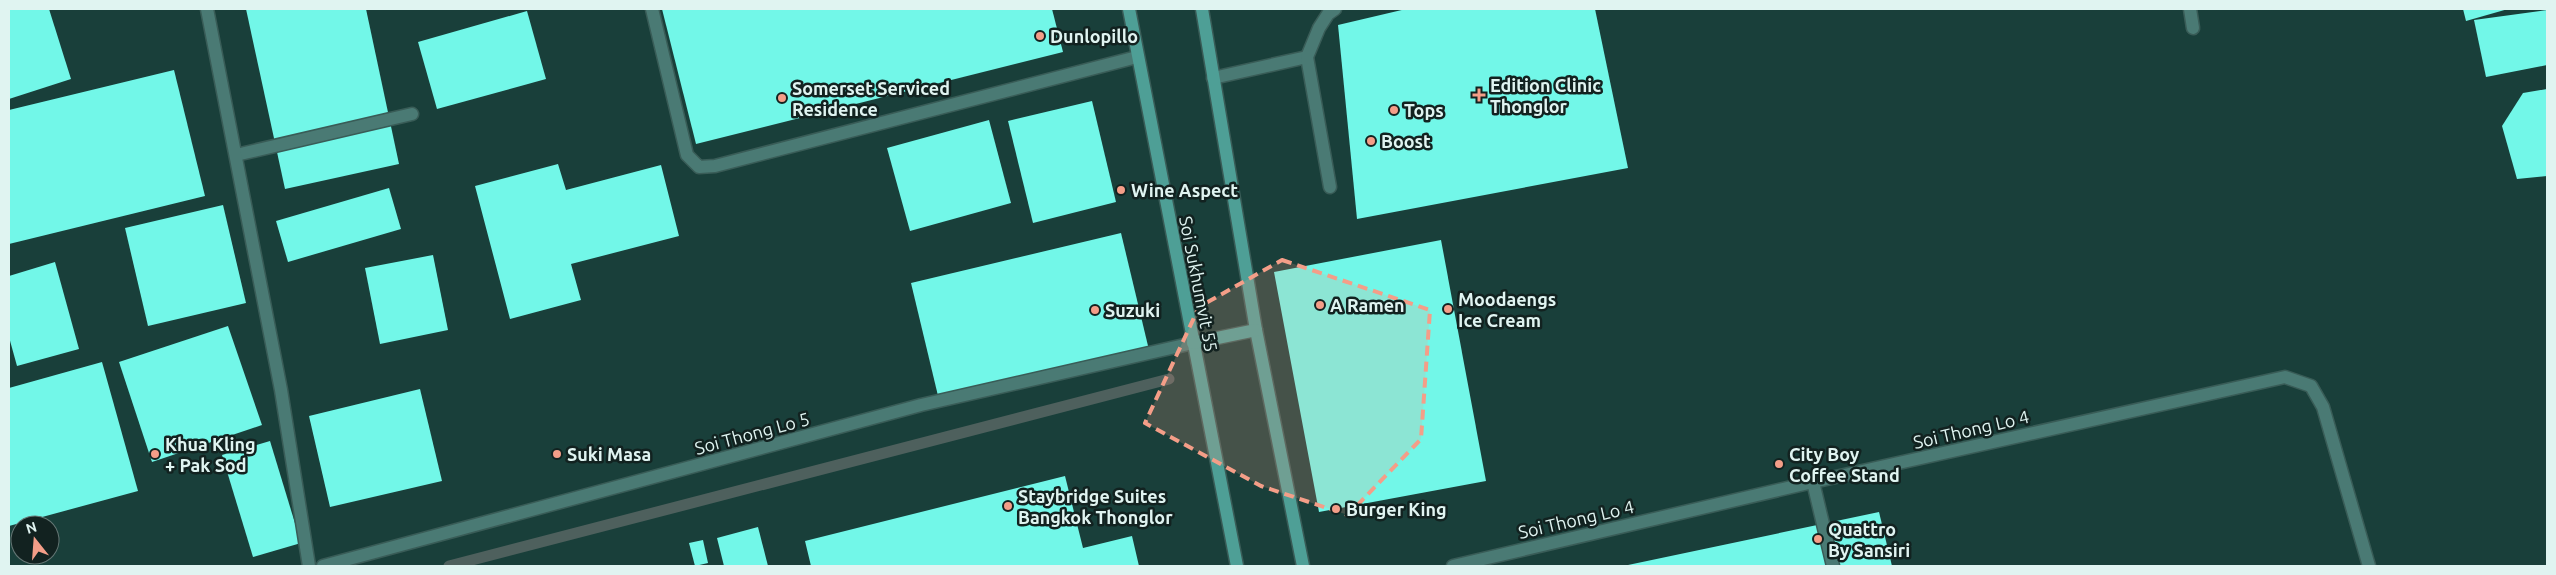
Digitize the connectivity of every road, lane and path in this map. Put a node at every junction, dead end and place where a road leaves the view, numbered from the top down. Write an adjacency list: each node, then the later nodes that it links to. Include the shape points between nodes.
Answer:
1 (207, 9): 12 (street)
2 (652, 9): 8 (street, via 686,155 699,167 716,166)
3 (1129, 9): 8 (main road, Soi Sukhumvit 55)
4 (1202, 9): 10 (main road)
5 (1335, 9): 9 (street, via 1319,28)
6 (2190, 9): 7 (street)
7 (2193, 28)
8 (1137, 57): 15 (main road, Soi Sukhumvit 55)
9 (1307, 57): 10 (street); 13 (street)
10 (1213, 78): 14 (main road)
11 (412, 114): 12 (street)
12 (236, 155): 18 (street, via 282,390)
13 (1330, 187)
14 (1256, 330): 15 (main road); 21 (main road)
15 (1193, 343): 19 (street, Soi Thong Lo 5, via 922,405); 20 (main road, Soi Sukhumvit 55)
16 (1813, 482): 17 (street, Soi Thong Lo 4); 23 (street); 24 (street, Soi Thong Lo 4, via 2285,377 2311,386 2323,407)
17 (1500, 560): 22 (street, Soi Thong Lo 4)
18 (309, 566)
19 (323, 566)
20 (1237, 566)
21 (1303, 566)
22 (1453, 566)
23 (1833, 566)
24 (2369, 566)

